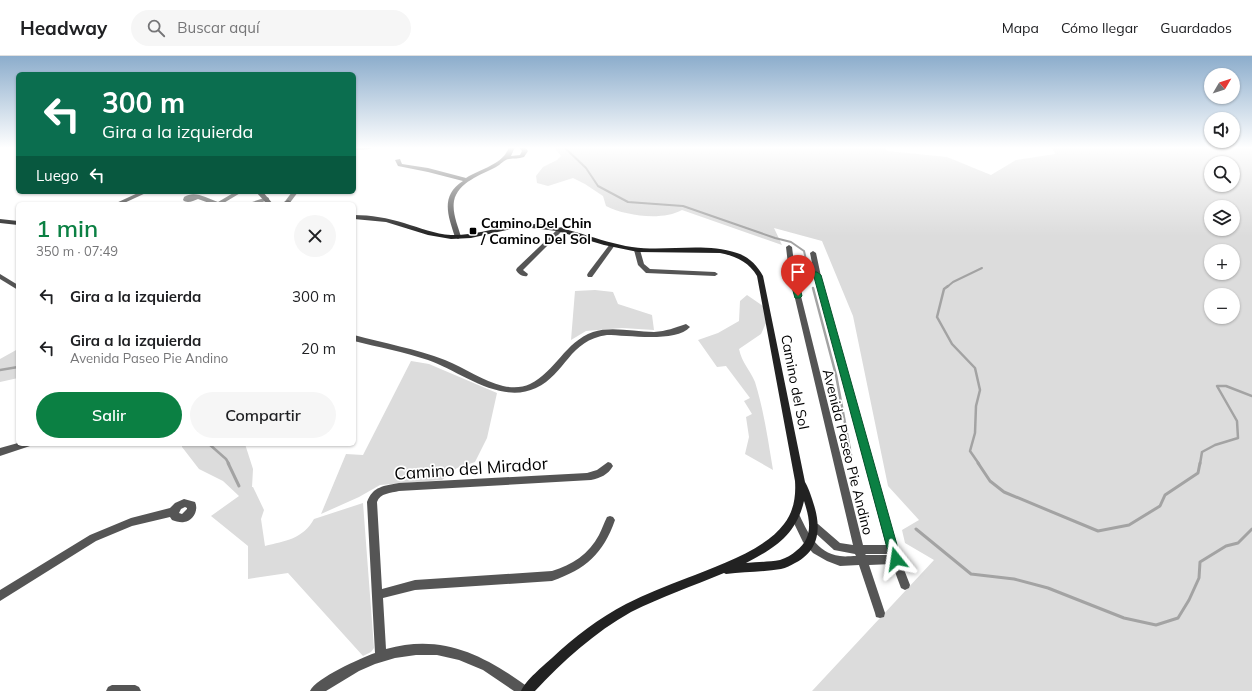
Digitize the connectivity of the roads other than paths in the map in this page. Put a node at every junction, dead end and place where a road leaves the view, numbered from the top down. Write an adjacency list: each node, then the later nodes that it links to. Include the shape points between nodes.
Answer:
1 (454, 177): 3 (street)
2 (473, 177): 3 (street)
3 (467, 180): 18 (street, via 457,189 451,200)
4 (140, 194): 9 (street)
5 (236, 194): 11 (street)
6 (261, 194): 12 (street)
7 (293, 194): 13 (street)
8 (197, 197): 10 (street)
9 (122, 202)
10 (213, 202)
11 (222, 202)
12 (268, 202)
13 (287, 202)
14 (356, 217): 18 (street, Camino del Sol, via 388,221 433,235)
15 (0, 221): 16 (street)
16 (16, 223)
17 (561, 229): 18 (street, Camino del Sol, via 520,226); 19 (street, Camino del Sol); 24 (street, via 519,270)
18 (458, 237)
19 (612, 245): 21 (street, Camino del Sol); 26 (street)
20 (789, 247): 23 (street, Avenida Paseo Pie Andino)
21 (637, 250): 25 (street, via 641,265 648,271); 35 (street, Camino del Sol, via 724,251 744,258 756,269 761,280)
22 (813, 253): 27 (street, Avenida Paseo Pie Andino)
23 (792, 273): 27 (street); 41 (street, Avenida Paseo Pie Andino)
24 (525, 274)
25 (715, 274)
26 (590, 275)
27 (817, 275): 42 (street, Avenida Paseo Pie Andino)
28 (0, 276): 29 (street)
29 (16, 287)
30 (686, 327): 31 (street, via 671,333 610,333 592,336 577,344 544,380 533,386 514,390 497,387 434,359)
31 (356, 339)
32 (20, 446): 33 (street)
33 (0, 452)
34 (608, 466): 47 (street, Camino del Mirador, via 603,473 583,477 399,487 381,491 374,496 372,502)
35 (800, 482): 37 (street, Camino del Sol, via 800,499); 39 (street, Camino del Sol, via 809,502)
36 (174, 512): 46 (street, via 131,522 93,538)
37 (795, 515): 40 (street, via 801,532); 44 (street, Camino del Sol, via 776,540)
38 (610, 520): 47 (street, via 606,534 598,547 587,559 565,572 552,576 416,586)
39 (815, 527): 40 (street, Camino del Sol); 41 (street, via 838,547)
40 (810, 545): 43 (street, via 823,555 840,561); 44 (street, Camino del Sol, via 798,556 782,564)
41 (859, 550): 42 (street); 43 (street, Avenida Paseo Pie Andino)
42 (894, 554): 43 (street); 45 (street, Avenida Paseo Pie Andino)
43 (862, 561): 48 (street, Avenida Paseo Pie Andino)
44 (721, 570): 54 (street, Camino del Sol, via 658,595 611,619 560,657)
45 (905, 585)
46 (0, 596)
47 (377, 596): 49 (street, Camino del Mirador)
48 (880, 613)
49 (381, 655): 52 (street, via 353,667); 53 (street, via 428,649 453,653 481,663)
50 (112, 691): 51 (street)
51 (135, 691)
52 (316, 691)
53 (524, 691)
54 (527, 691)

